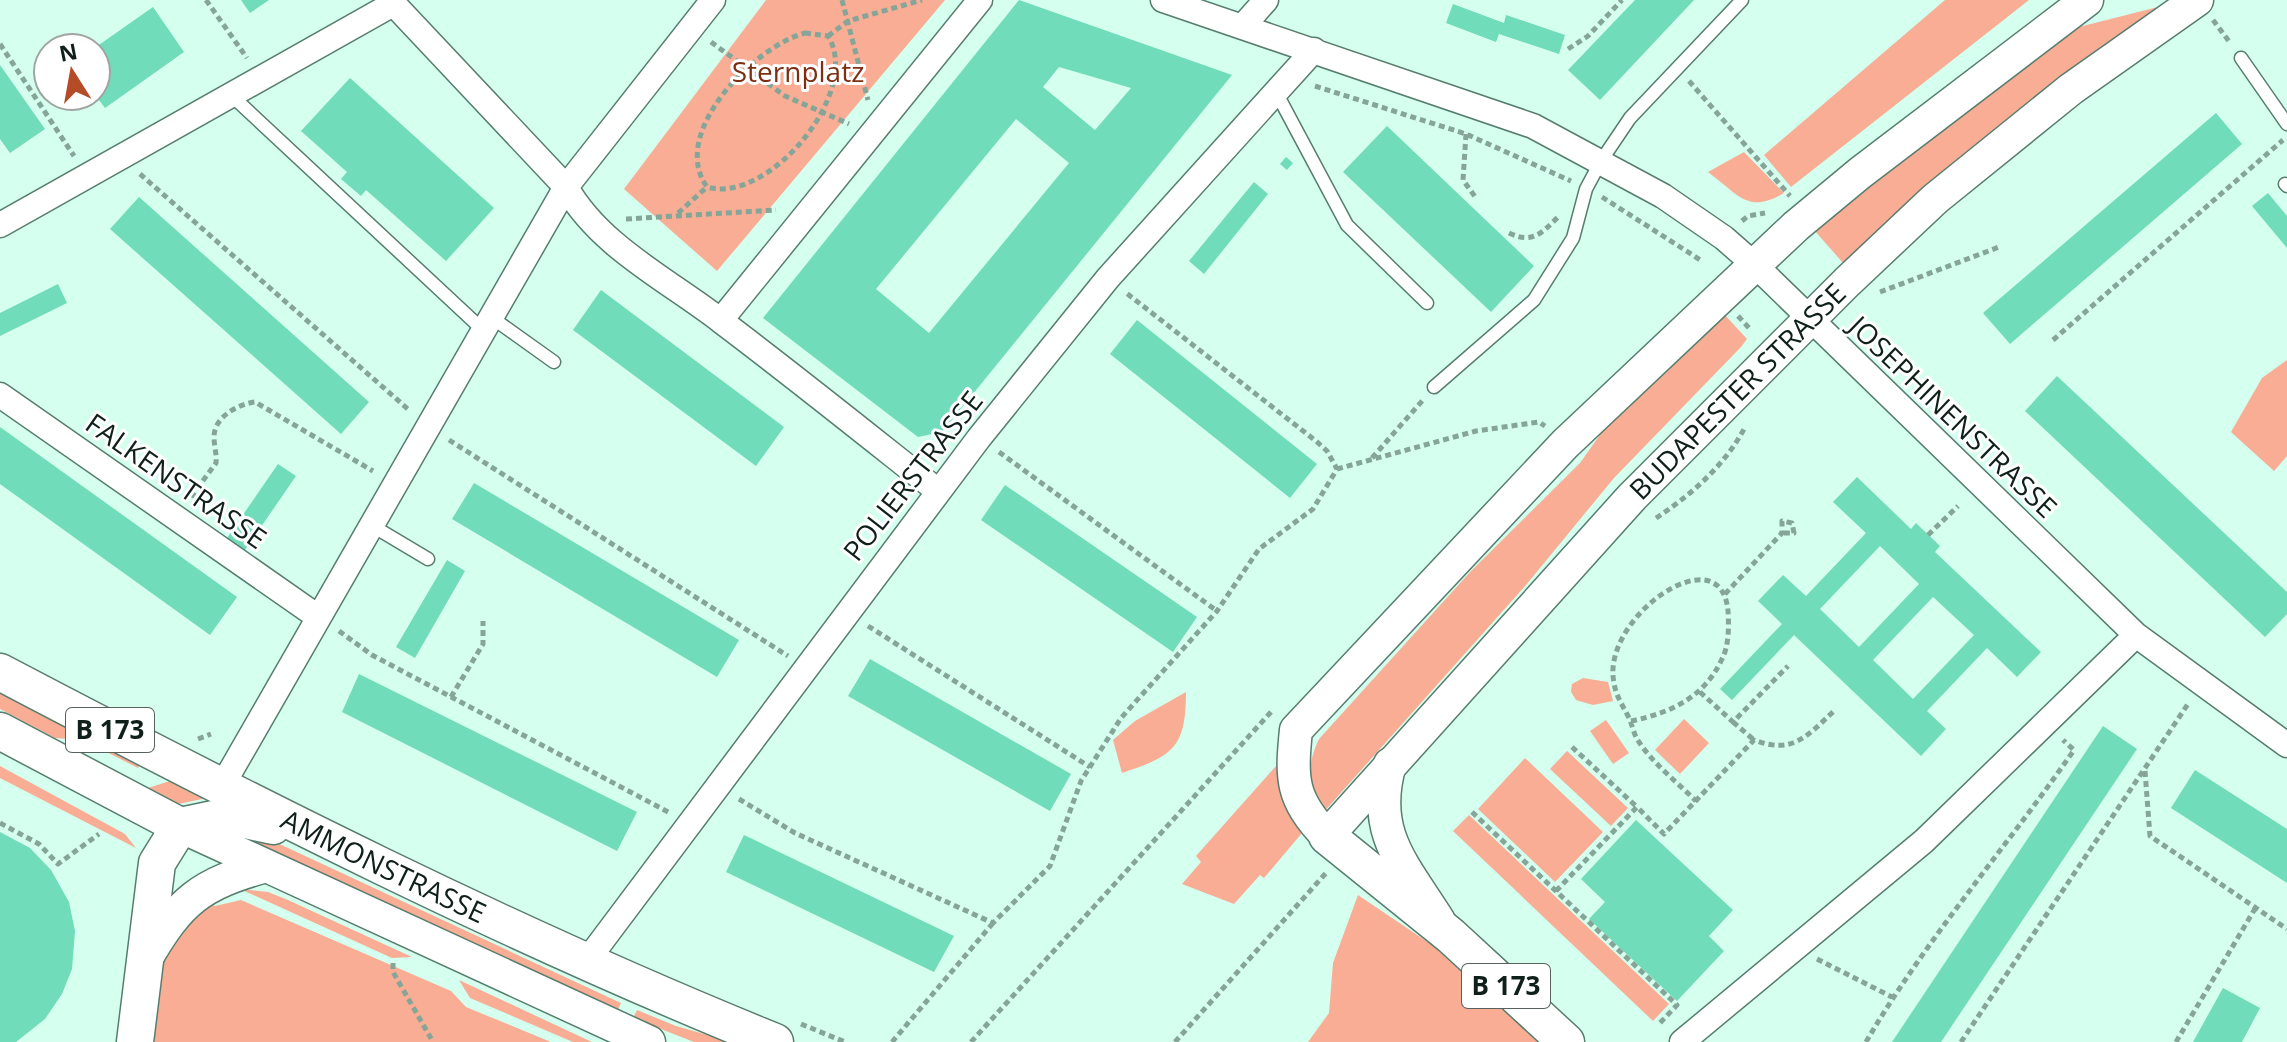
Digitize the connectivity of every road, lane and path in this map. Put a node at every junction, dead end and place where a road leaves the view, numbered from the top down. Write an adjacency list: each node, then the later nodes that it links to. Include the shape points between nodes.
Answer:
1 (206, 0): 27 (path)
2 (713, 0): 41 (street)
3 (842, 0): 13 (path)
4 (922, 0): 13 (path)
5 (980, 0): 60 (street)
6 (1163, 0): 14 (street, JOSEPHINENSTRASSE)
7 (1266, 0): 14 (street)
8 (1622, 0): 17 (path)
9 (1742, 0): 26 (lane)
10 (2087, 0): 54 (main road, via 1860,173)
11 (2197, 0): 59 (main road, BUDAPESTER STRASSE, via 2071,89 1935,199)
12 (392, 2): 27 (street); 41 (street)
13 (848, 21): 16 (path); 31 (path)
14 (1244, 25): 23 (street, JOSEPHINENSTRASSE)
15 (2221, 30): 20 (path)
16 (828, 36): 25 (path, via 787,37); 32 (path, via 835,75)
17 (1588, 36): 18 (path); 22 (path)
18 (1596, 41)
19 (0, 44): 39 (path)
20 (2233, 47)
21 (721, 49): 25 (path)
22 (1568, 49)
23 (1314, 50): 29 (street, POLIERSTRASSE); 38 (street, JOSEPHINENSTRASSE, via 1533,126)
24 (2241, 58): 33 (lane)
25 (745, 69): 32 (path); 42 (path, via 702,134 696,156 698,175)
26 (1677, 69): 38 (lane, via 1630,118); 45 (path, via 1791,195)
27 (261, 79): 30 (street)
28 (1323, 86): 35 (path)
29 (1276, 92): 56 (street, POLIERSTRASSE); 58 (lane, via 1347,225)
30 (231, 95): 37 (street); 61 (lane)
31 (870, 104)
32 (821, 114): 34 (path); 42 (path, via 795,148 760,178 731,190)
33 (2287, 124)
34 (854, 126)
35 (1466, 134): 40 (path); 44 (path, via 1463,180)
36 (2287, 137): 62 (path)
37 (121, 157): 39 (street); 66 (path)
38 (1601, 161): 40 (lane); 54 (street, JOSEPHINENSTRASSE, via 1663,196)
39 (87, 176): 51 (street)
40 (1581, 186): 52 (path, via 1538,238 1522,240); 64 (lane, via 1573,238 1534,300)
41 (566, 187): 60 (street, via 579,211 602,234); 61 (street)
42 (707, 187): 48 (path)
43 (1599, 196): 55 (path, via 1704,259)
44 (1476, 198)
45 (1784, 200)
46 (1778, 206): 50 (path)
47 (781, 210): 48 (path)
48 (676, 215): 49 (path)
49 (623, 220)
50 (1741, 222)
51 (0, 225)
52 (1509, 233)
53 (1999, 247): 57 (path)
54 (1756, 266): 59 (street, JOSEPHINENSTRASSE); 113 (main road, via 1565,444 1296,730 1294,788 1307,816)
55 (1701, 271)
56 (1108, 278): 70 (path, via 1316,441); 72 (street, POLIERSTRASSE)
57 (1869, 296)
58 (1427, 303)
59 (1809, 319): 84 (street, JOSEPHINENSTRASSE); 100 (main road, BUDAPESTER STRASSE, via 1632,497)
60 (721, 320): 72 (street)
61 (487, 324): 63 (lane); 66 (street)
62 (2053, 340)
63 (554, 362)
64 (1434, 387): 69 (path)
65 (0, 395): 74 (street, FALKENSTRASSE)
66 (428, 426): 71 (street); 86 (path)
67 (1546, 426): 69 (path, via 1539,422 1476,431)
68 (1010, 460): 80 (path)
69 (1370, 460): 70 (path)
70 (1337, 469): 80 (path, via 1313,509 1259,549)
71 (395, 484): 74 (path, via 265,404 241,404 225,414 213,434 216,463); 75 (street)
72 (938, 491): 81 (street, POLIERSTRASSE)
73 (1958, 506): 77 (path)
74 (176, 517): 82 (street, FALKENSTRASSE)
75 (371, 525): 78 (lane); 82 (street)
76 (1782, 533): 79 (path)
77 (1928, 535)
78 (428, 559)
79 (1725, 594): 89 (path, via 1729,625 1723,658); 92 (path, via 1707,581 1690,581 1666,589 1632,620 1621,640 1613,679)
80 (1217, 611): 101 (path, via 1121,718)
81 (847, 612): 86 (street, POLIERSTRASSE); 101 (path)
82 (318, 617): 90 (path, via 372,655); 104 (street)
83 (483, 621): 90 (path, via 483,644)
84 (2136, 635): 88 (street, JOSEPHINENSTRASSE); 94 (street)
85 (1788, 666): 93 (path)
86 (806, 667): 105 (street, POLIERSTRASSE)
87 (0, 672): 99 (main road, AMMONSTRASSE / B 173)
88 (2202, 684): 97 (street, JOSEPHINENSTRASSE); 102 (path)
89 (1700, 692): 92 (path, via 1666,714); 93 (path)
90 (451, 697): 110 (path)
91 (1835, 710): 96 (path, via 1799,742 1776,748)
92 (1631, 721): 106 (path, via 1647,753)
93 (1733, 722): 96 (path)
94 (2045, 724): 123 (street, via 1924,841); 127 (path, via 2074,750)
95 (0, 731): 103 (main road, AMMONSTRASSE / B 173)
96 (1754, 740): 106 (path)
97 (2287, 745)
98 (1572, 747): 107 (path)
99 (150, 751): 103 (main road, via 157,766 143,782); 104 (main road, AMMONSTRASSE / B 173)
100 (1391, 761): 113 (main road, BUDAPESTER STRASSE); 122 (main road, via 1382,805 1385,831)
101 (1090, 767): 120 (path, via 1050,866)
102 (2145, 770): 119 (path, via 2150,836); 139 (path)
103 (103, 786): 111 (main road, AMMONSTRASSE / B 173)
104 (222, 786): 114 (main road, AMMONSTRASSE / B 173)
105 (717, 786): 110 (street, POLIERSTRASSE); 120 (path, via 795,833)
106 (1696, 801): 107 (path, via 1664,834)
107 (1637, 807): 117 (path)
108 (1472, 812): 117 (path)
109 (0, 823): 112 (path, via 39,844 58,864)
110 (690, 823): 124 (street, POLIERSTRASSE)
111 (180, 826): 114 (main road, via 227,816); 116 (main road, AMMONSTRASSE); 126 (main road, via 157,863)
112 (99, 834)
113 (1327, 836): 122 (main road, B 173)
114 (326, 837): 124 (main road, AMMONSTRASSE / B 173)
115 (1152, 840): 134 (path)
116 (266, 866): 126 (main road, via 234,875 186,900); 131 (main road, AMMONSTRASSE)
117 (1556, 891): 128 (path, via 1677,1005)
118 (1296, 907): 135 (path)
119 (2256, 907): 121 (path); 140 (path)
120 (993, 923): 133 (path)
121 (2287, 929)
122 (1444, 931): 136 (main road, B 173)
123 (1795, 947): 127 (path); 137 (street)
124 (586, 962): 132 (main road, AMMONSTRASSE / B 173)
125 (393, 963): 130 (path, via 393,972)
126 (143, 965): 129 (main road)
127 (1892, 997): 138 (path)
128 (1658, 1025)
129 (135, 1042)
130 (433, 1042)
131 (649, 1042)
132 (775, 1042)
133 (892, 1042)
134 (971, 1042)
135 (1175, 1042)
136 (1566, 1042)
137 (1682, 1042)
138 (1866, 1042)
139 (1961, 1042)
140 (2176, 1042)

